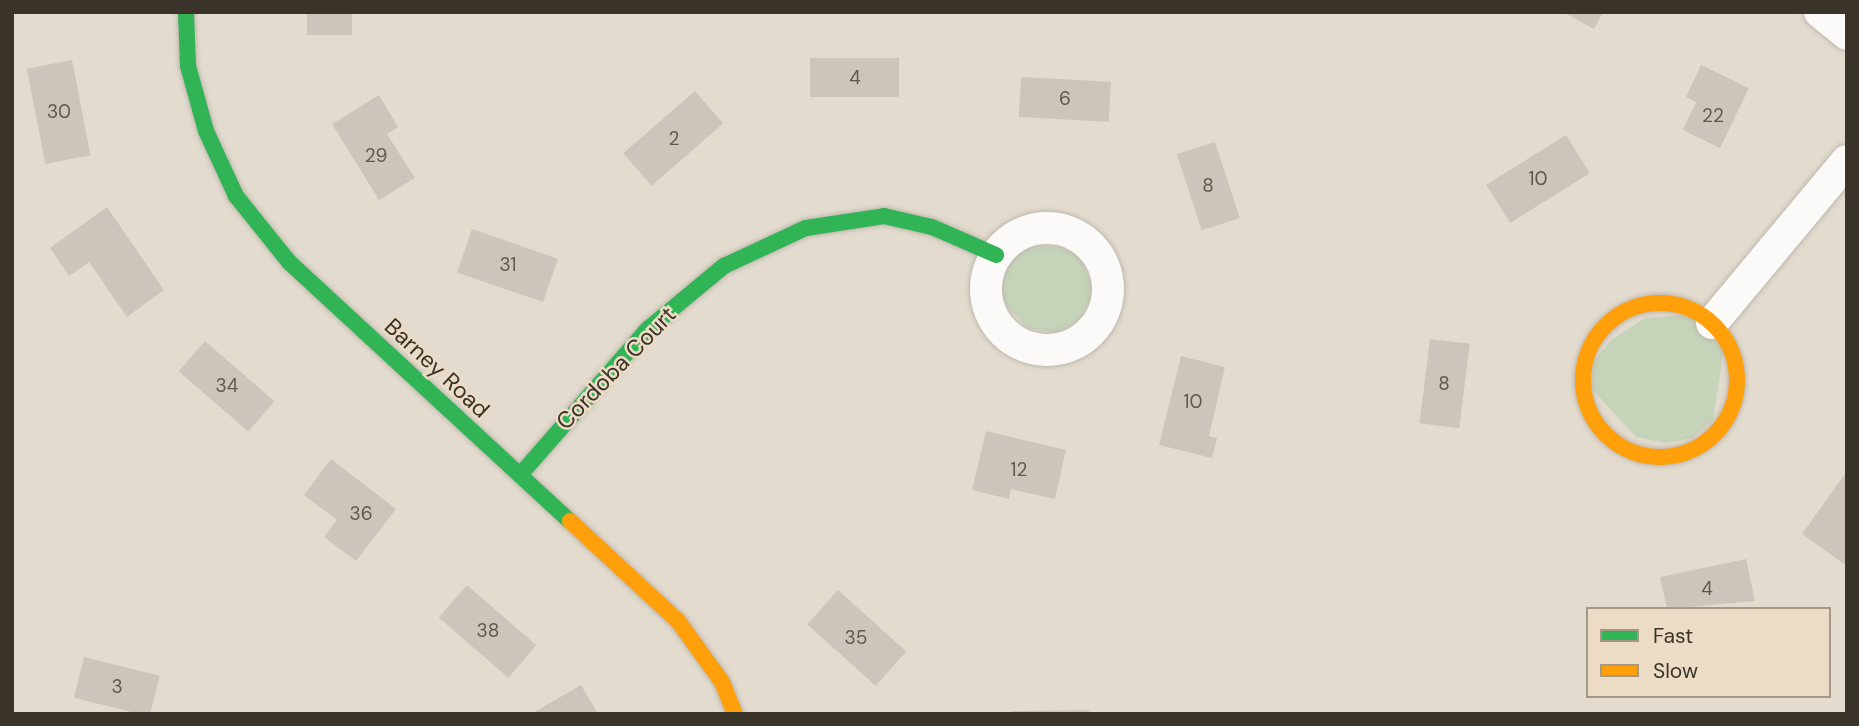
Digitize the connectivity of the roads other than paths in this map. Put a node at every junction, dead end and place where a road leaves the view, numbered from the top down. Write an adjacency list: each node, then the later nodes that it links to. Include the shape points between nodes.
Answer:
1 (186, 12): 7 (street, Barney Road, via 188,66 206,131 236,196 289,262)
2 (1820, 12): 3 (street)
3 (1847, 34)
4 (1847, 161): 6 (street)
5 (996, 254): 7 (street, Cordoba Court, via 932,227 884,216 806,228 724,266 648,329)
6 (1712, 323): 6 (street, via 1731,350 1737,383 1719,430 1677,456 1643,456 1613,441 1585,398 1586,363 1601,332 1629,310 1655,304 1681,306)
7 (520, 475): 8 (street, Barney Road, via 678,621 722,682)
8 (735, 714)

